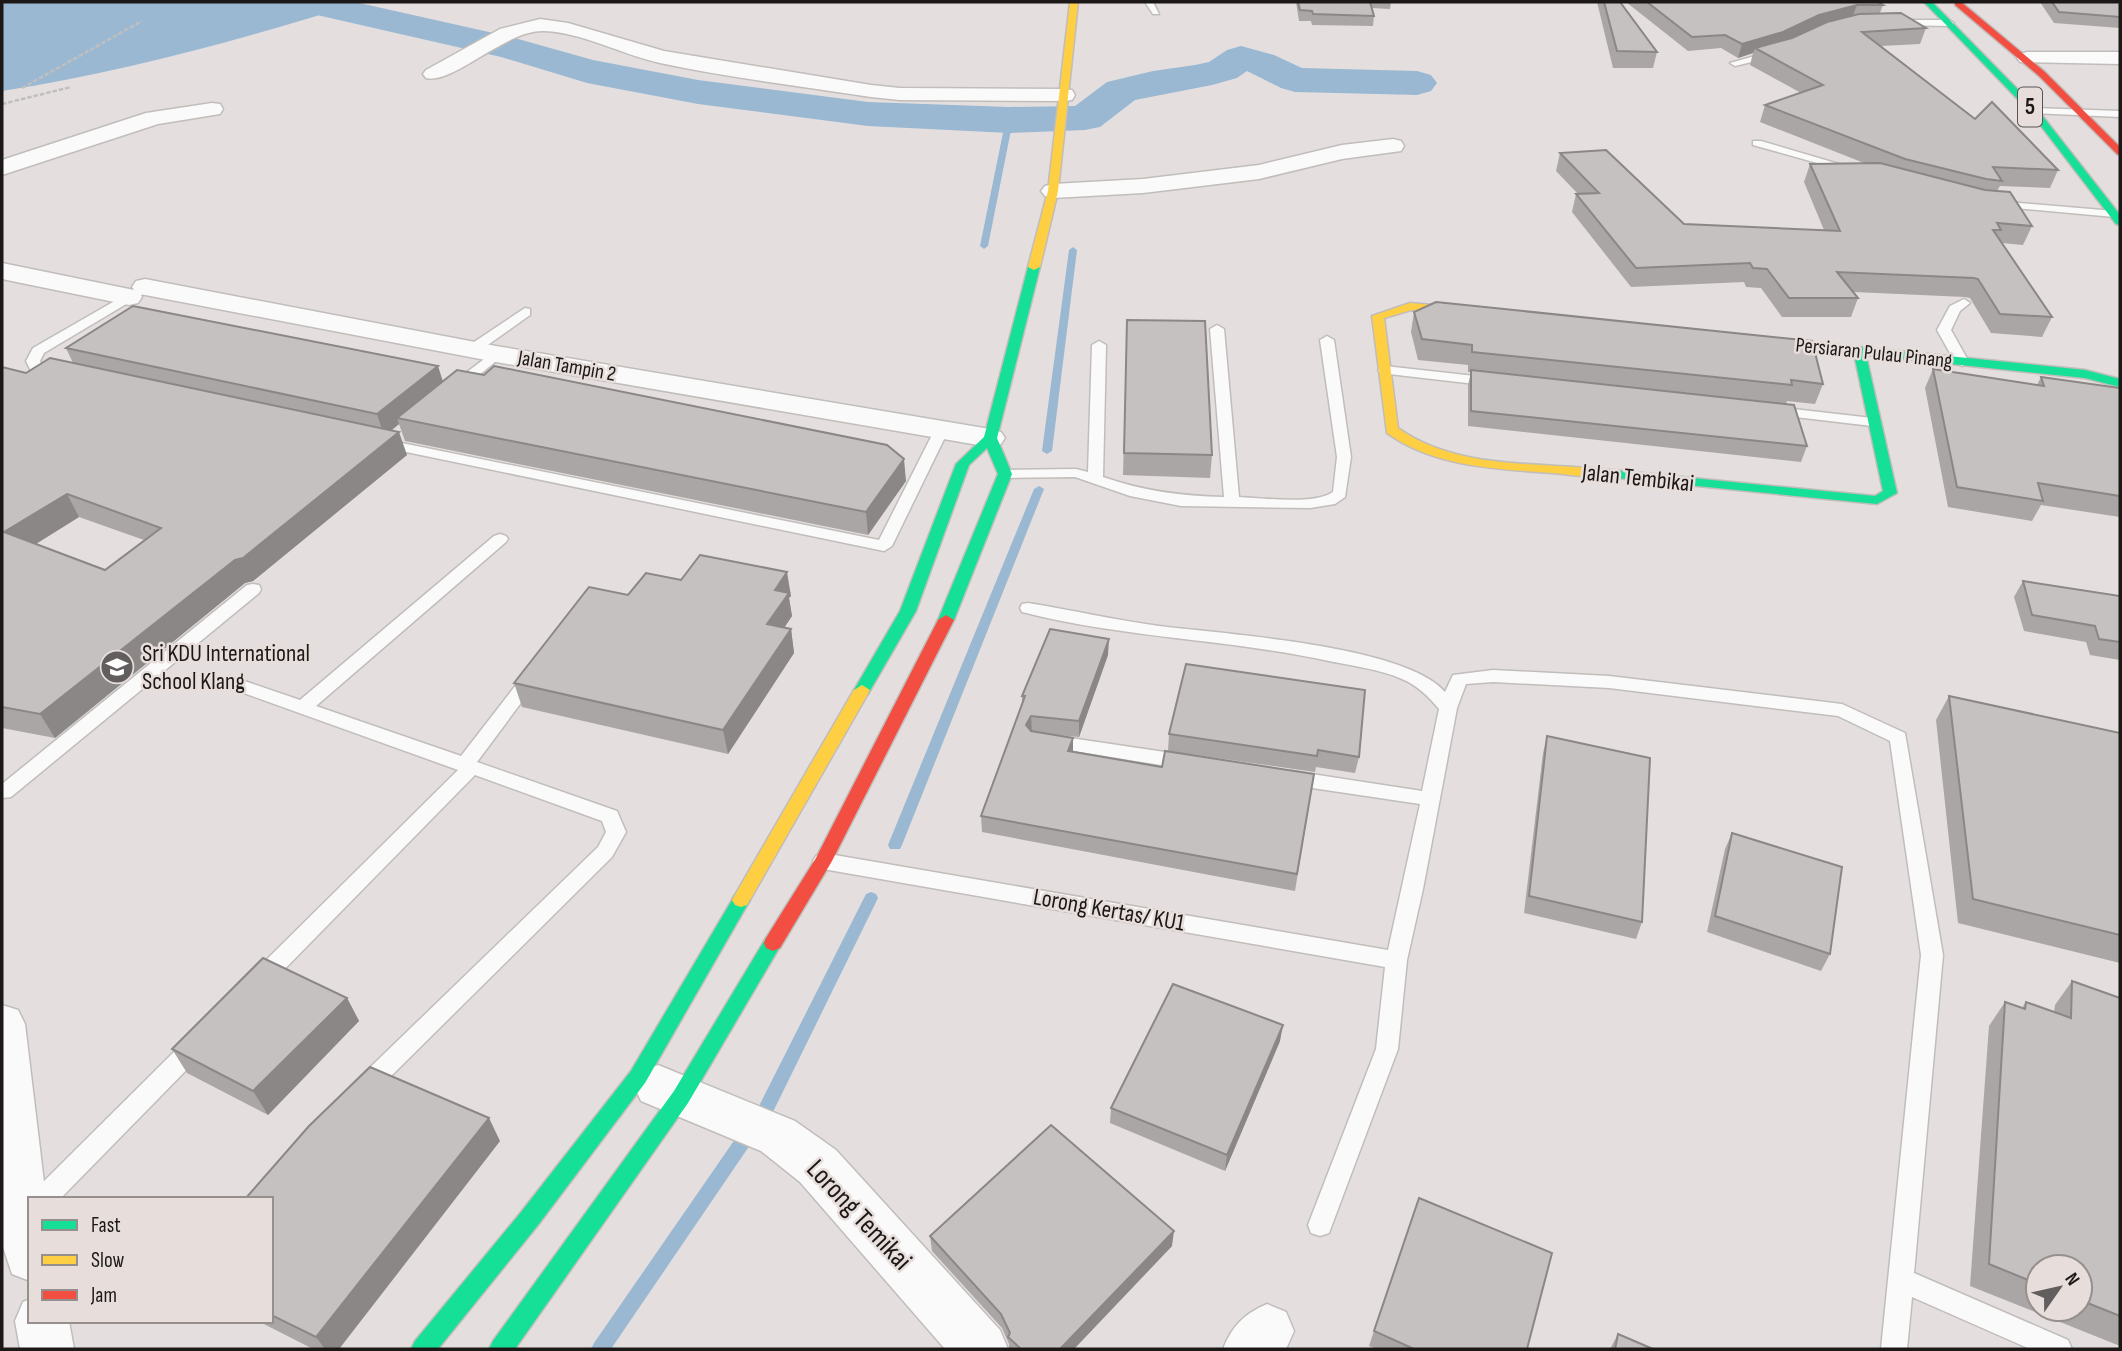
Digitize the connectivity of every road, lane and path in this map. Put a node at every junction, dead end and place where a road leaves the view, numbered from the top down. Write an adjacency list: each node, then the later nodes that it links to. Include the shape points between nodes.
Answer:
1 (1074, 2): 16 (main road)
2 (1149, 2): 5 (lane)
3 (1928, 2): 8 (main road, 5)
4 (1956, 2): 10 (main road, 5)
5 (1156, 12)
6 (142, 21): 15 (path)
7 (1881, 23): 8 (lane)
8 (1949, 23): 19 (main road, 5)
9 (1783, 50): 11 (lane)
10 (2027, 58): 12 (street); 20 (main road, 5)
11 (1735, 63)
12 (2119, 73)
13 (433, 74): 16 (street, via 507,33 540,25 661,57 871,91)
14 (71, 87): 17 (path)
15 (22, 88)
16 (1063, 100): 27 (main road)
17 (2, 104)
18 (212, 109): 25 (street, via 154,118)
19 (2034, 111): 20 (lane); 29 (main road, 5)
20 (2085, 113): 21 (lane); 24 (main road, 5)
21 (2120, 114)
22 (1757, 143): 26 (lane)
23 (1393, 146): 27 (street, via 1342,152 1259,172)
24 (2120, 152)
25 (2, 168)
26 (1861, 172)
27 (1053, 191): 51 (main road)
28 (1978, 203): 29 (lane)
29 (2117, 218)
30 (2, 271): 31 (street, Jalan Tampin 2)
31 (137, 292): 39 (street, Jalan Tampin 2); 43 (lane, via 38,351 33,361 36,368)
32 (1964, 303): 41 (lane, via 1955,309 1944,330)
33 (525, 312): 39 (lane)
34 (1497, 314): 42 (main road, via 1410,306 1378,316)
35 (1217, 329): 54 (lane)
36 (1327, 340): 54 (lane, via 1344,457 1340,495 1310,503)
37 (1750, 340): 40 (main road, Persiaran Pulau Pinang)
38 (1099, 345): 53 (lane)
39 (485, 351): 46 (lane); 49 (street, Jalan Tampin 2)
40 (1859, 351): 41 (main road, Persiaran Pulau Pinang); 48 (main road)
41 (1962, 362): 45 (main road, Persiaran Pulau Pinang, via 2085,374)
42 (1385, 370): 44 (lane); 48 (main road, Jalan Tembikai, via 1392,430 1403,441 1462,460 1877,500 1890,493)
43 (76, 378)
44 (1507, 383)
45 (2120, 383)
46 (439, 401)
47 (1764, 410): 48 (lane)
48 (1872, 422)
49 (941, 431): 50 (lane, via 884,546 381,443); 51 (street, Jalan Tampin 2)
50 (401, 432)
51 (990, 438): 52 (main road); 73 (main road, via 963,464 908,611)
52 (1005, 474): 53 (lane, via 1076,473); 68 (main road, via 946,621)
53 (1095, 479): 54 (lane, via 1170,499)
54 (1232, 502)
55 (500, 539): 60 (lane)
56 (253, 589): 66 (lane)
57 (1028, 608): 61 (lane, via 1158,631 1278,644 1381,666 1410,675 1434,691)
58 (545, 659): 64 (lane)
59 (230, 682): 60 (lane)
60 (302, 708): 64 (lane)
61 (1448, 708): 67 (lane); 78 (lane, via 1459,679 1493,676 1609,682 1842,710 1899,738 1932,956)
62 (1038, 740): 63 (lane)
63 (1200, 764)
64 (468, 766): 70 (lane); 74 (lane, via 610,816 616,832 604,852)
65 (1268, 775): 67 (lane)
66 (3, 793)
67 (1430, 799): 69 (lane)
68 (823, 861): 69 (lane, Lorong Kertas/ KU1); 73 (main road)
69 (1396, 960): 77 (lane, via 1387,1049)
70 (248, 993)
71 (2, 1024): 76 (street)
72 (209, 1032): 75 (lane)
73 (660, 1087): 81 (main road, via 530,1218); 82 (main road); 83 (street, Lorong Temikai, via 778,1136 818,1166)
74 (350, 1102)
75 (54, 1197)
76 (28, 1201)
77 (1320, 1225)
78 (1901, 1280): 84 (lane); 85 (lane)
79 (42, 1323): 80 (street)
80 (47, 1349)
81 (423, 1349)
82 (501, 1349)
83 (981, 1349)
84 (1894, 1349)
85 (2059, 1349)

